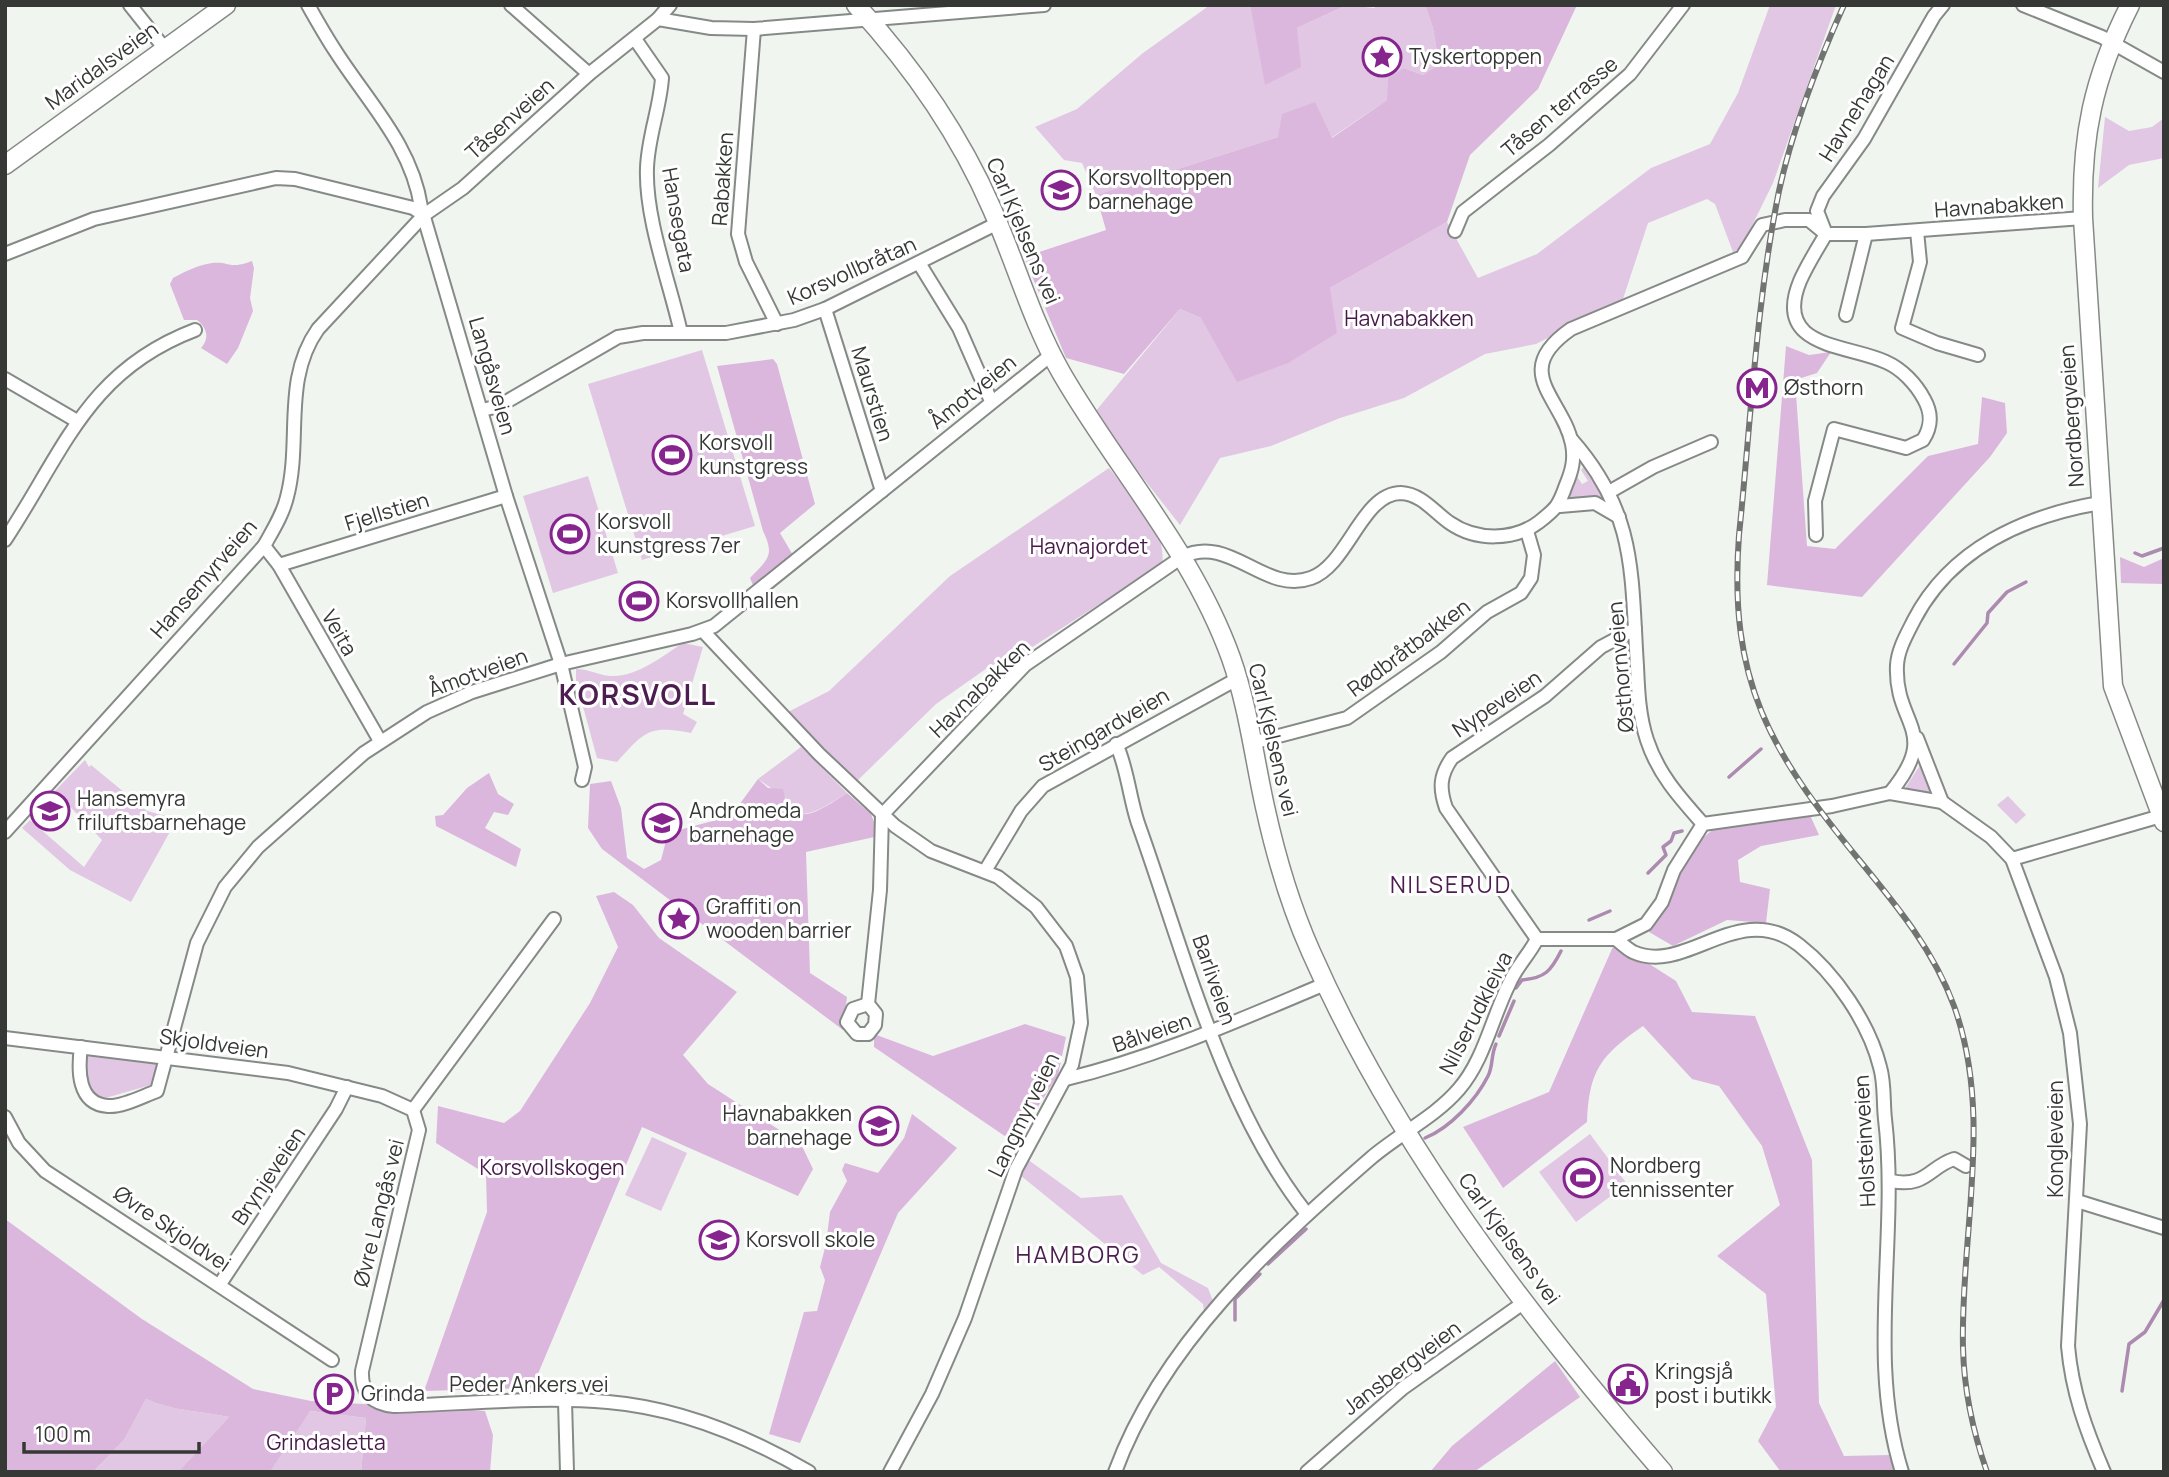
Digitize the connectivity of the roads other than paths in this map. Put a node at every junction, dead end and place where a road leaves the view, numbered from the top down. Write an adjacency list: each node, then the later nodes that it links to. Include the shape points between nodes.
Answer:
1 (130, 5): 17 (street)
2 (226, 5): 17 (main road, Maridalsveien)
3 (308, 5): 21 (street, Langåsveien, via 397,139 416,178)
4 (511, 5): 19 (street)
5 (670, 5): 12 (street, Tåsenveien)
6 (856, 5): 13 (main road, Carl Kjelsens vei)
7 (1044, 5): 13 (street)
8 (1683, 5): 24 (street, Tåsen terrasse, via 1630,74 1463,212)
9 (1943, 5): 26 (street, Havnehagan, via 1864,139 1823,196 1817,211)
10 (2023, 5): 16 (street)
11 (2130, 5): 16 (main road, Nordbergveien)
12 (658, 19): 14 (street); 15 (street, Tåsenveien)
13 (868, 19): 14 (street); 23 (main road, Carl Kjelsens vei, via 944,118)
14 (754, 29): 32 (street, Rabakken, via 738,234 746,262)
15 (635, 39): 19 (street, Tåsenveien); 34 (street, Hansegata, via 662,78 646,171)
16 (2112, 43): 18 (street); 22 (main road, Nordbergveien, via 2089,114)
17 (164, 49): 20 (main road, Maridalsveien)
18 (2164, 72)
19 (589, 74): 21 (street, Tåsenveien, via 463,188)
20 (5, 165)
21 (424, 215): 28 (street, via 413,208 276,178 93,219); 39 (street, Langåsveien); 52 (street, Hansemyrveien, via 312,337 297,379 287,499)
22 (2083, 218): 25 (street, Havnabakken); 46 (main road, Nordbergveien)
23 (998, 223): 29 (street, Korsvollbråtan); 35 (main road, Carl Kjelsens vei)
24 (1455, 231)
25 (1917, 231): 27 (street, Havnabakken); 36 (street, Havnabakken, via 1920,262 1902,328)
26 (1826, 234): 27 (street, Havnabakken); 41 (street, Havnabakken, via 1809,220 1762,225 1742,257 1556,339 1543,360 1544,380); 50 (street, via 1800,282 1799,323 1822,344 1899,369 1920,391 1930,410 1930,424 1923,440 1906,448 1834,429 1815,501)
27 (1866, 234): 31 (street)
28 (5, 254)
29 (919, 264): 30 (street, Korsvollbråtan); 38 (street, via 959,328)
30 (825, 309): 32 (street, Korsvollbråtan); 43 (street, Maurstien)
31 (1846, 315)
32 (778, 324): 34 (street, Korsvollbråtan, via 741,331)
33 (195, 330): 40 (street, via 140,357 110,382)
34 (681, 333): 39 (street, Korsvollbråtan, via 618,337 499,406)
35 (1051, 355): 38 (street, Åmotveien); 53 (main road, Carl Kjelsens vei)
36 (1978, 355)
37 (5, 379): 40 (street)
38 (991, 401): 43 (street, Åmotveien)
39 (482, 410): 45 (street, Langåsveien)
40 (76, 421): 51 (street)
41 (1572, 440): 44 (street, Østhornveien); 47 (street, Havnabakken, via 1573,465)
42 (1711, 442): 44 (street)
43 (882, 491): 56 (street, Åmotveien, via 741,608)
44 (1609, 492): 48 (street, Østhornveien)
45 (506, 496): 54 (street, Fjellstien); 57 (street, Langåsveien)
46 (2100, 503): 59 (street, via 2006,530 1944,577 1918,612 1897,663 1903,701); 67 (main road, Nordbergveien, via 2113,686)
47 (1560, 506): 48 (street, via 1595,503); 49 (street)
48 (1619, 517): 55 (street, Østhornveien, via 1630,548)
49 (1527, 531): 53 (street, Havnabakken, via 1498,536 1466,532 1416,496 1398,493 1378,503 1327,568 1310,578 1284,581 1214,551); 61 (street, Rødbråtbakken, via 1534,555 1528,586 1521,593 1487,612 1440,652 1347,718)
50 (1816, 535)
51 (5, 540)
52 (264, 546): 54 (street, Veita); 69 (street, Hansemyrveien)
53 (1182, 556): 58 (main road, Carl Kjelsens vei, via 1215,619); 66 (street, Havnabakken, via 1025,665)
54 (279, 565): 60 (street, Veita)
55 (1635, 629): 68 (street, Østhornveien, via 1638,694 1647,740 1672,789); 73 (street, Nypeveien, via 1601,647 1545,696 1452,758 1442,772 1440,791 1446,808)
56 (704, 631): 57 (street, Åmotveien); 66 (street, Langmyrveien)
57 (561, 664): 60 (street, Åmotveien, via 448,702); 63 (street, Langåsveien, via 585,767)
58 (1237, 679): 61 (main road, Carl Kjelsens vei); 62 (street, Steingardveien)
59 (1916, 735): 64 (street, via 1908,771); 65 (street)
60 (380, 741): 80 (street, Åmotveien, via 266,839 236,871 202,929)
61 (1252, 743): 75 (main road, Carl Kjelsens vei, via 1278,863)
62 (1116, 744): 71 (street, Steingardveien, via 1059,775 1033,796); 77 (street, Barliveien, via 1137,820)
63 (582, 780)
64 (1890, 793): 65 (street, Kongleveien); 68 (street)
65 (1942, 802): 70 (street, Kongleveien, via 1991,837)
66 (882, 814): 71 (street, Langmyrveien, via 918,844); 76 (street, via 880,890)
67 (2163, 819): 70 (street)
68 (1703, 824): 74 (street, via 1654,914 1631,934)
69 (5, 832)
70 (2011, 859): 88 (street, Kongleveien, via 2056,978 2070,1032 2080,1124)
71 (985, 871): 81 (street, Langmyrveien, via 1010,884 1036,907 1072,961 1081,1023)
72 (554, 919): 83 (street)
73 (1537, 939): 74 (street, Nilserudkleiva); 85 (street, Nilserudkleiva, via 1509,983 1466,1080 1448,1101)
74 (1616, 939): 87 (street, Holsteinveien, via 1633,952 1650,955 1666,955 1739,930 1780,934 1798,944 1839,988 1874,1047 1883,1080)
75 (1325, 984): 77 (street, Bålveien); 85 (main road, Carl Kjelsens vei)
76 (868, 1004)
77 (1212, 1033): 81 (street, Bålveien); 89 (street, Barliveien, via 1249,1123)
78 (6, 1040): 79 (street, Skjoldveien)
79 (81, 1047): 80 (street, Skjoldveien); 80 (street, Åmotveien, via 80,1084 106,1106 157,1091)
80 (167, 1057): 82 (street, Skjoldveien, via 288,1073)
81 (1066, 1079): 98 (street, Langmyrveien, via 1020,1160 965,1318 932,1394)
82 (347, 1087): 83 (street, Skjoldveien, via 397,1100); 91 (street, Brynjeveien)
83 (413, 1110): 94 (street, Øvre Langås vei, via 419,1130 362,1371)
84 (5, 1116): 91 (street, Øvre Skjoldvei, via 35,1163)
85 (1407, 1130): 89 (street, Nilserudkleiva); 92 (main road, Carl Kjelsens vei)
86 (1966, 1166): 87 (street, via 1954,1159 1926,1177)
87 (1891, 1181): 102 (street, Holsteinveien, via 1885,1377)
88 (2077, 1201): 90 (street); 103 (street, Kongleveien, via 2068,1346 2086,1430)
89 (1307, 1214): 99 (street, Nilserudkleiva, via 1217,1307 1184,1349 1128,1438)
90 (2164, 1228)
91 (220, 1284): 93 (street, Øvre Skjoldvei)
92 (1525, 1301): 100 (street, Jansbergveien, via 1403,1388); 101 (main road, Carl Kjelsens vei)
93 (332, 1360)
94 (366, 1393): 95 (street, Peder Ankers vei, via 382,1405 394,1406)
95 (565, 1401): 96 (street); 97 (street, Peder Ankers vei, via 610,1402 682,1417 771,1449)
96 (567, 1472)
97 (809, 1472)
98 (890, 1472)
99 (1115, 1472)
100 (1307, 1472)
101 (1663, 1472)
102 (1902, 1472)
103 (2104, 1472)

